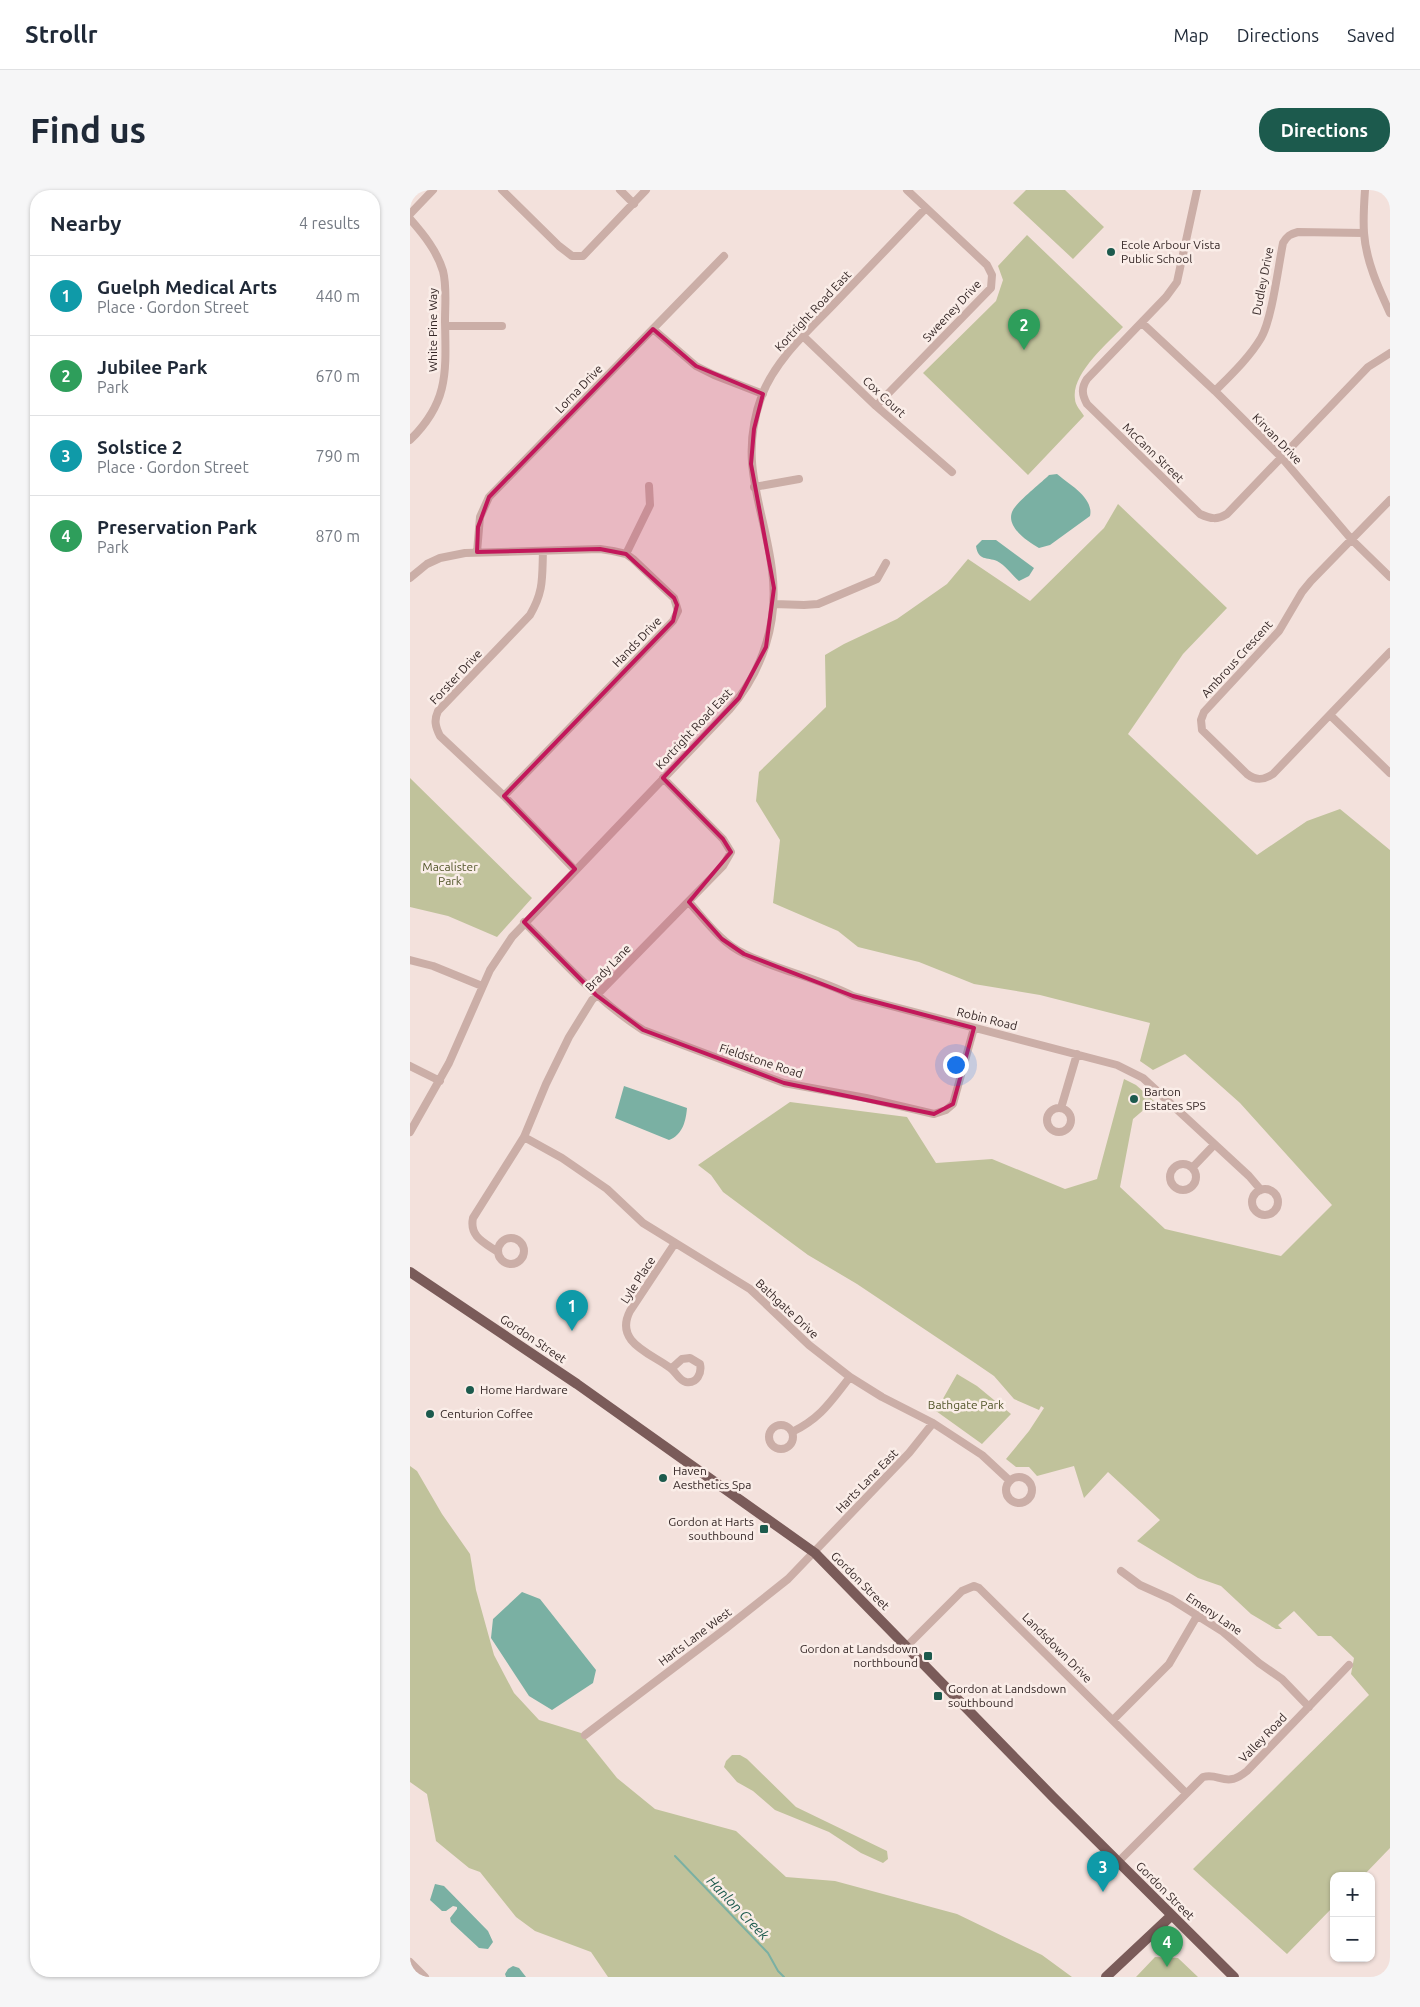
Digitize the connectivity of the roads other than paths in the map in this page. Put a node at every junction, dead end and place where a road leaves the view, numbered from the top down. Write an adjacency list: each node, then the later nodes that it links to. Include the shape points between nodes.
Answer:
1 (433, 190): 10 (street)
2 (502, 190): 8 (street, via 572,256 583,256)
3 (620, 190): 8 (street)
4 (646, 190): 8 (street)
5 (907, 190): 9 (street)
6 (1197, 190): 15 (street, McCann Street, via 1177,282)
7 (1365, 190): 12 (street)
8 (634, 204)
9 (926, 208): 19 (street, Kortright Road East); 23 (street, Sweeney Drive, via 987,265 992,275 991,288)
10 (410, 214)
11 (410, 219): 16 (street, White Pine Way, via 431,245 443,272)
12 (1364, 233): 14 (street, via 1371,267); 21 (street, Dudley Drive, via 1298,232 1286,238 1261,338)
13 (724, 256): 18 (street, Lorna Drive)
14 (1390, 313)
15 (1142, 323): 21 (street, Kirvan Drive); 25 (street, McCann Street, via 1087,379 1083,397 1193,508 1210,518 1218,519 1227,514)
16 (446, 326): 17 (street); 24 (street, White Pine Way, via 446,367 441,396 430,418)
17 (502, 326)
18 (654, 329): 22 (street, via 696,366); 33 (street, Lorna Drive, via 490,497 480,517)
19 (803, 336): 22 (street, Kortright Road East, via 779,366); 23 (street, Cox Court)
20 (1390, 353): 25 (street, McCann Street, via 1368,367)
21 (1215, 391): 25 (street, Kirvan Drive)
22 (763, 394): 29 (street, Kortright Road East, via 752,446)
23 (876, 406): 26 (street, Cox Court)
24 (410, 440)
25 (1282, 458): 31 (street, Kirvan Drive)
26 (952, 472)
27 (799, 479): 29 (street)
28 (649, 486): 34 (street, via 650,505)
29 (754, 487): 38 (street, Kortright Road East, via 772,568)
30 (1390, 500): 31 (street, Ambrous Crescent)
31 (1352, 540): 36 (street, Kirvan Drive); 40 (street, Ambrous Crescent, via 1311,581 1271,641 1204,712 1201,725 1204,734 1247,774 1262,779 1273,774)
32 (543, 551): 33 (street); 34 (street, via 600,550); 43 (street, Forster Drive, via 539,600 530,615 438,711 435,718 440,736)
33 (477, 552): 37 (street, via 440,558)
34 (626, 554): 43 (street, Hands Drive, via 674,598 676,615)
35 (886, 563): 38 (street, via 877,579 818,604)
36 (1390, 577)
37 (410, 578)
38 (774, 604): 42 (street, Kortright Road East, via 766,647 745,690)
39 (1390, 652): 40 (street, Ambrous Crescent)
40 (1330, 715): 41 (street)
41 (1390, 774)
42 (663, 778): 44 (street, Kortright Road East); 45 (street, Brady Lane, via 723,839 731,852 723,866)
43 (504, 796): 44 (street, Forster Drive)
44 (574, 869): 46 (street, Kortright Road East)
45 (689, 902): 49 (street, Brady Lane); 50 (street, Robin Road, via 722,939 744,954 853,996)
46 (524, 922): 48 (street, Kortright Road East, via 501,952); 49 (street, Fieldstone Road)
47 (410, 960): 48 (street)
48 (482, 986): 53 (street, Kortright Road East)
49 (596, 995): 50 (street, Fieldstone Road, via 643,1030 784,1083 934,1114 954,1104); 56 (street, Brady Lane, via 569,1037)
50 (974, 1028): 51 (street, Robin Road)
51 (1076, 1054): 54 (street); 57 (street, Robin Road, via 1117,1065 1143,1078)
52 (410, 1066): 53 (street)
53 (440, 1081): 55 (street, Kortright Road East)
54 (1061, 1108)
55 (410, 1132)
56 (524, 1137): 60 (street, Bathgate Drive, via 607,1189 643,1223); 61 (street, Brady Lane, via 472,1222 476,1236)
57 (1214, 1145): 58 (street); 59 (street, Robin Road)
58 (1193, 1167)
59 (1261, 1190)
60 (675, 1243): 63 (street, Lyle Place, via 626,1322 627,1334 633,1344); 64 (street, Bathgate Drive, via 750,1289 809,1346)
61 (498, 1252)
62 (410, 1272): 68 (main road, Gordon Street, via 577,1384)
63 (672, 1368)
64 (850, 1376): 65 (street, Bathgate Drive, via 882,1397); 66 (street, via 818,1417)
65 (933, 1423): 67 (street, Bathgate Drive, via 982,1455); 68 (street, Harts Lane East)
66 (792, 1432)
67 (1010, 1481)
68 (815, 1553): 71 (main road, Gordon Street); 75 (street, Harts Lane West, via 727,1627)
69 (1120, 1571): 70 (street, Emeny Lane)
70 (1198, 1616): 73 (street, Emeny Lane, via 1233,1639 1259,1664 1282,1679); 74 (street, via 1169,1664)
71 (907, 1646): 74 (street, Landsdown Drive, via 962,1590 974,1586); 77 (main road, Gordon Street)
72 (1349, 1666): 73 (street, Valley Road)
73 (1309, 1707): 76 (street, Valley Road, via 1240,1777 1224,1780 1203,1777)
74 (1113, 1720): 76 (street, Landsdown Drive)
75 (584, 1734)
76 (1186, 1793): 77 (street, Valley Road)
77 (1118, 1862): 78 (main road, Gordon Street)
78 (1171, 1916): 81 (main road); 82 (main road, Gordon Street)
79 (410, 1962): 80 (street)
80 (426, 1977)
81 (1106, 1977)
82 (1234, 1977)

